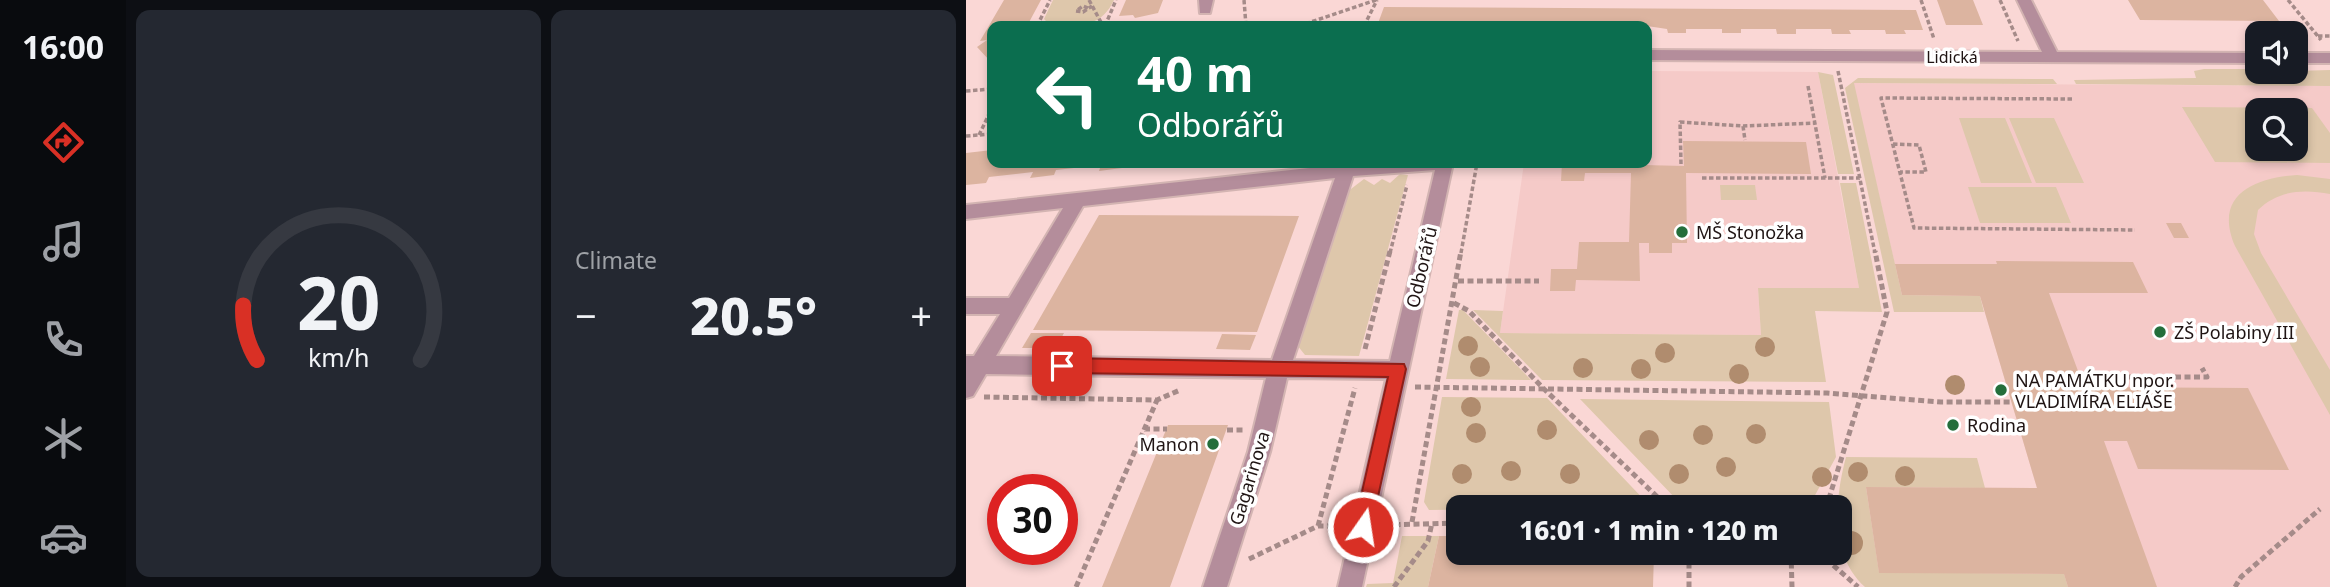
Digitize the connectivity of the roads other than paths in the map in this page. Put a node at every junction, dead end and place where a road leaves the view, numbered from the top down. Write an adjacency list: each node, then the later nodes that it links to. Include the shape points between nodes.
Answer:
1 (2024, 0): 4 (street)
2 (2329, 54): 5 (street)
3 (1652, 55): 4 (street, Lidická)
4 (2052, 57): 6 (street, Lidická)
5 (2308, 57)
6 (2245, 58)
7 (1368, 168): 9 (street)
8 (1443, 168): 16 (street, Odborářů)
9 (1346, 170): 10 (street); 15 (street, Gagarinova)
10 (1077, 200): 11 (street); 13 (street)
11 (966, 212)
12 (966, 306): 13 (street)
13 (1015, 306): 14 (street)
14 (973, 365): 15 (street); 17 (street)
15 (1280, 368): 16 (street); 18 (street, Gagarinova, via 1259,452)
16 (1398, 369): 19 (street, Odborářů)
17 (973, 393)
18 (1217, 580)
19 (1350, 587)

